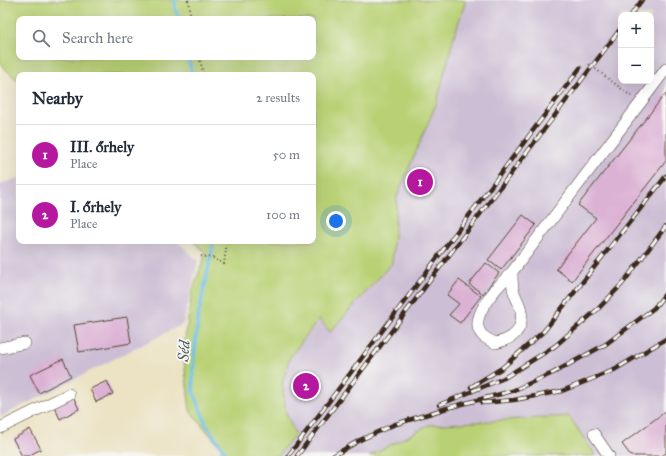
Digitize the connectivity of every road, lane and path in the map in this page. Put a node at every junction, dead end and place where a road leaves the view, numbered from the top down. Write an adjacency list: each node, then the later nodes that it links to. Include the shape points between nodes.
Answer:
1 (188, 0): 2 (path)
2 (191, 16)
3 (201, 60): 6 (path)
4 (589, 64): 7 (path)
5 (666, 69): 7 (lane)
6 (203, 72)
7 (640, 102): 10 (lane)
8 (227, 244): 9 (path, via 224,264 213,258)
9 (201, 256)
10 (512, 272): 10 (lane, via 512,286 521,310 521,326 516,333 495,343 482,335 477,328 479,314 495,290)
11 (25, 343): 12 (lane)
12 (0, 348)
13 (69, 394): 14 (lane)
14 (0, 428)
15 (594, 434): 16 (lane)
16 (610, 456)

